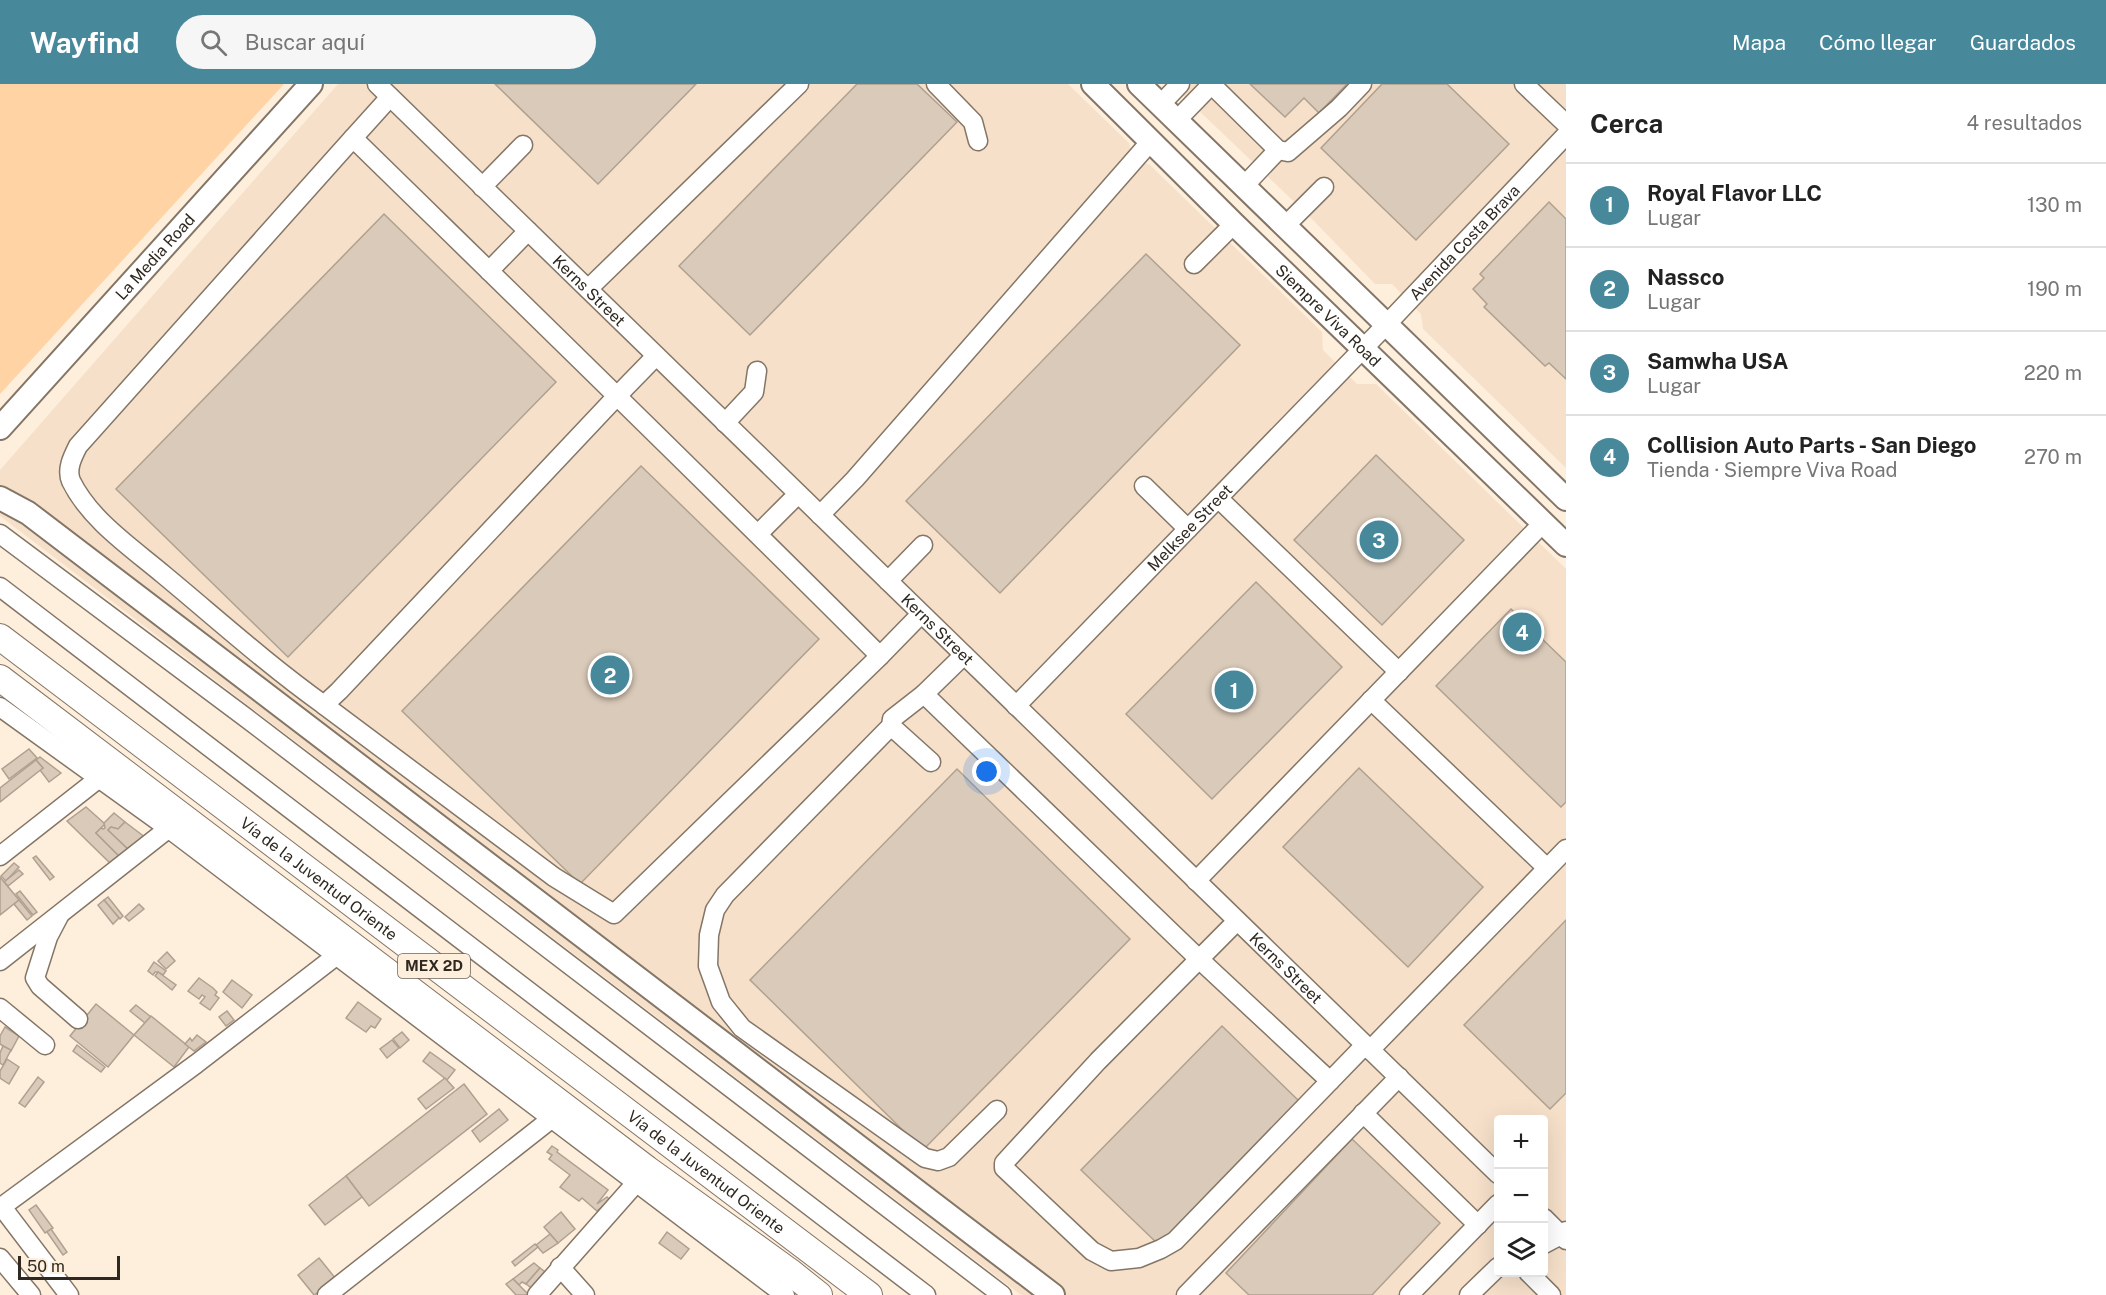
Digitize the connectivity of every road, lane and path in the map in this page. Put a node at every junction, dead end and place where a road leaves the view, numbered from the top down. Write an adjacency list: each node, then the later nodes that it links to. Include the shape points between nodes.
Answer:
1 (311, 84): 34 (main road, La Media Road)
2 (799, 84): 27 (street)
3 (936, 84): 15 (street, via 973,122)
4 (1093, 84): 16 (main road, Siempre Viva Road)
5 (1139, 84): 11 (main road, Siempre Viva Road)
6 (1180, 84): 11 (street)
7 (1362, 84): 18 (street, via 1300,143 1288,152)
8 (1524, 84): 13 (street)
9 (1211, 85): 12 (street); 18 (street)
10 (383, 88): 14 (street); 20 (street, Kerns Street)
11 (1160, 105): 12 (main road, Siempre Viva Road)
12 (1176, 121): 21 (main road, Siempre Viva Road)
13 (1565, 135): 28 (street, Avenida Costa Brava)
14 (353, 138): 26 (street); 57 (street, via 78,446 71,461 70,478 106,525 256,653)
15 (978, 141)
16 (1151, 141): 22 (main road, Siempre Viva Road); 40 (street)
17 (523, 145): 20 (street)
18 (1278, 150): 21 (street)
19 (1324, 186): 23 (street)
20 (483, 187): 24 (street, Kerns Street)
21 (1243, 187): 23 (main road, Siempre Viva Road)
22 (1234, 224): 25 (street); 29 (main road, Siempre Viva Road)
23 (1284, 226): 28 (main road, Siempre Viva Road)
24 (528, 231): 26 (street); 27 (street, Kerns Street)
25 (1194, 264)
26 (489, 271): 32 (street)
27 (588, 289): 30 (street, Kerns Street)
28 (1386, 325): 29 (street, Avenida Costa Brava); 39 (main road, Siempre Viva Road)
29 (1363, 349): 37 (street, Melksee Street); 41 (main road, Siempre Viva Road)
30 (656, 356): 32 (street); 33 (street, Kerns Street)
31 (757, 371): 33 (street, via 754,392)
32 (617, 396): 44 (street); 57 (street)
33 (725, 423): 36 (street, Kerns Street)
34 (0, 428)
35 (1144, 486): 42 (street)
36 (798, 494): 40 (street, Kerns Street); 44 (street)
37 (1218, 498): 42 (street, Melksee Street); 53 (street)
38 (0, 499): 107 (main road, via 30,531); 108 (main road, via 28,513)
39 (1566, 499)
40 (820, 516): 47 (street, Kerns Street)
41 (1543, 523): 46 (main road, Siempre Viva Road); 53 (street)
42 (1188, 529): 58 (street, Melksee Street)
43 (0, 534): 106 (street)
44 (758, 534): 52 (street)
45 (923, 545): 47 (street)
46 (1566, 545)
47 (888, 581): 49 (street, Kerns Street)
48 (0, 587): 105 (street)
49 (921, 614): 51 (street, Kerns Street); 52 (street)
50 (0, 638): 90 (highway, Vía de la Juventud Oriente / MEX 2D)
51 (964, 655): 55 (street); 58 (street, Kerns Street)
52 (880, 656): 57 (street, via 614,914 554,877)
53 (1399, 672): 56 (street)
54 (1, 681): 62 (highway, Vía de la Juventud Oriente / MEX 2D)
55 (924, 694): 60 (street, via 892,719); 71 (street)
56 (1371, 700): 66 (street); 67 (street)
57 (324, 705)
58 (1016, 706): 67 (street, Kerns Street)
59 (0, 707): 62 (street)
60 (891, 726): 61 (street); 79 (street, via 725,895 715,910 709,935 708,966 721,1002 742,1028 925,1158 938,1161 949,1157)
61 (931, 762)
62 (107, 771): 63 (highway, Vía de la Juventud Oriente / MEX 2D); 65 (street)
63 (175, 823): 68 (street); 70 (highway, Vía de la Juventud Oriente / MEX 2D)
64 (1566, 849): 66 (street)
65 (0, 856)
66 (1547, 868): 76 (street)
67 (1196, 881): 69 (street, Kerns Street)
68 (61, 912): 72 (street); 74 (street, via 35,978)
69 (1237, 921): 71 (street); 76 (street, Kerns Street)
70 (344, 950): 80 (highway, Vía de la Juventud Oriente / MEX 2D); 84 (street)
71 (1200, 960): 78 (street); 78 (street, via 1098,1061 1004,1163 1004,1168 1092,1251 1111,1261 1139,1258 1175,1241)
72 (0, 961)
73 (0, 1008): 75 (street)
74 (78, 1019)
75 (45, 1045)
76 (1368, 1047): 77 (street, Kerns Street); 78 (street)
77 (1399, 1077): 81 (street); 82 (street, Kerns Street)
78 (1330, 1081)
79 (997, 1110)
80 (559, 1113): 83 (highway, Vía de la Juventud Oriente / MEX 2D); 98 (street)
81 (1363, 1113): 87 (street); 109 (street)
82 (1494, 1170)
83 (642, 1176): 92 (street); 95 (highway, Vía de la Juventud Oriente / MEX 2D)
84 (1, 1208): 97 (street)
85 (1494, 1208): 87 (street)
86 (1548, 1221): 88 (street)
87 (1478, 1225): 110 (street)
88 (1564, 1235): 89 (street)
89 (1548, 1242)
90 (805, 1247): 103 (highway, via 812,1258 846,1286); 104 (highway, Vía de la Juventud Oriente / MEX 2D)
91 (0, 1258): 96 (street)
92 (560, 1268): 99 (street); 100 (street)
93 (1494, 1271): 111 (street)
94 (1533, 1277): 112 (street)
95 (787, 1283): 101 (highway, Vía de la Juventud Oriente / MEX 2D); 102 (highway)
96 (31, 1295)
97 (69, 1295)
98 (327, 1295)
99 (537, 1295)
100 (585, 1295)
101 (819, 1295)
102 (829, 1295)
103 (844, 1295)
104 (868, 1295)
105 (926, 1295)
106 (1002, 1295)
107 (1030, 1295)
108 (1053, 1295)
109 (1186, 1295)
110 (1409, 1295)
111 (1469, 1295)
112 (1551, 1295)

